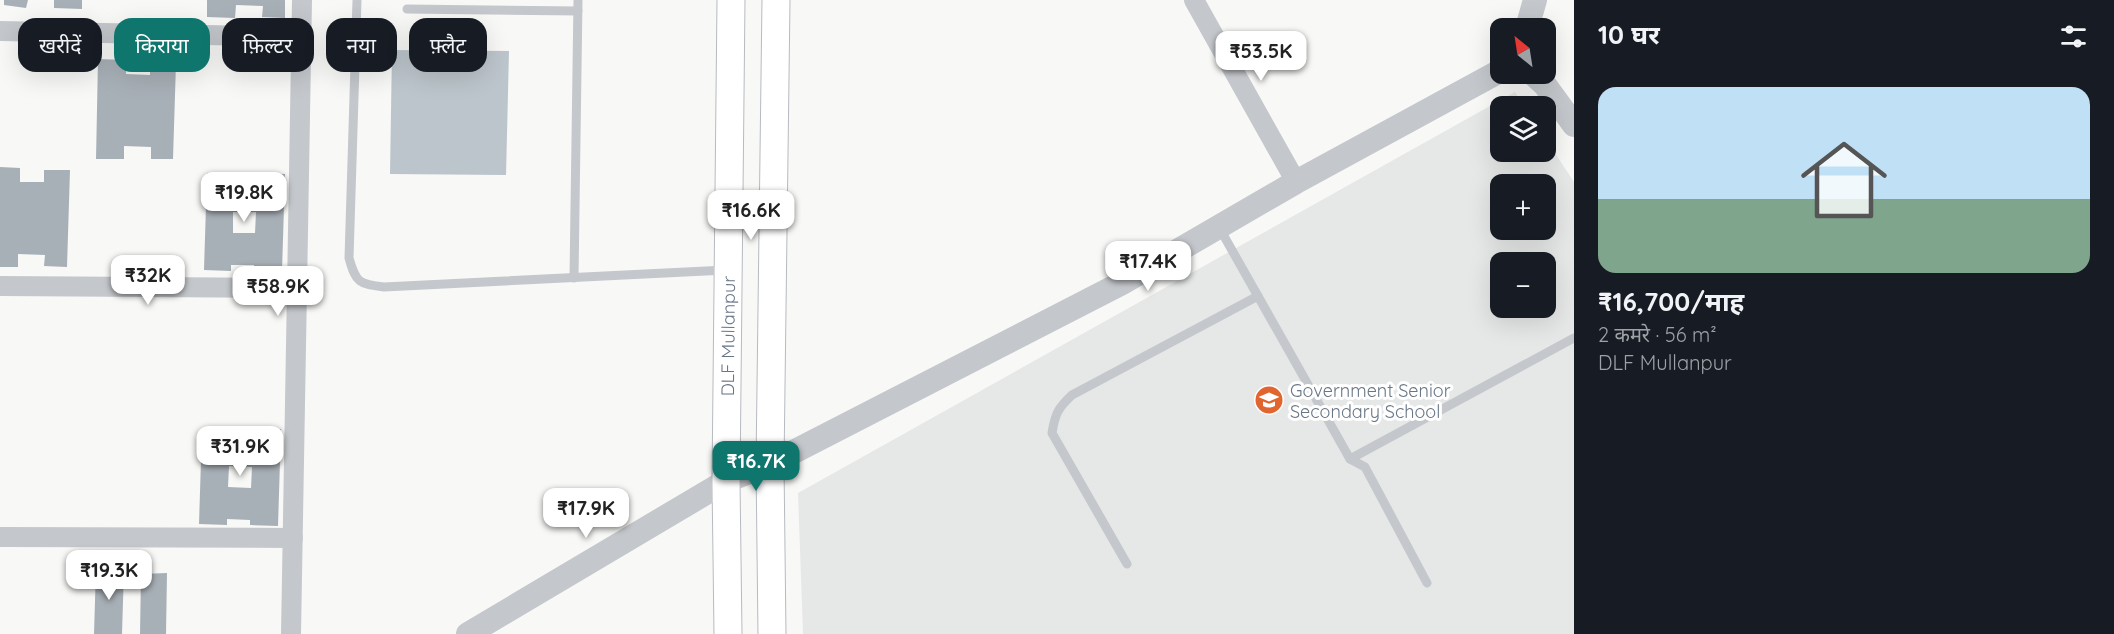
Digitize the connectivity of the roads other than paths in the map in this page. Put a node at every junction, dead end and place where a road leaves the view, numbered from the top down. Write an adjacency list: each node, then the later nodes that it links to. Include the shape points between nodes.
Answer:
1 (302, 0): 10 (street)
2 (357, 0): 21 (lane, via 349,258 354,277 364,285 384,287)
3 (578, 0): 9 (lane)
4 (731, 0): 20 (main road, DLF Mullanpur)
5 (776, 0): 27 (main road)
6 (1194, 0): 18 (street)
7 (1535, 0): 11 (street)
8 (407, 9): 9 (lane)
9 (578, 11): 21 (lane)
10 (302, 18)
11 (1530, 18)
12 (0, 31): 13 (street)
13 (222, 35)
14 (301, 72): 23 (street)
15 (1490, 76): 18 (street)
16 (1543, 84): 17 (street)
17 (1574, 125)
18 (1296, 182): 19 (street)
19 (1218, 227): 24 (lane); 27 (street, via 1122,283)
20 (728, 270): 21 (lane); 28 (main road, DLF Mullanpur)
21 (574, 278)
22 (0, 286): 23 (street)
23 (297, 288): 30 (street)
24 (1258, 296): 26 (lane); 31 (lane, via 1072,395 1054,418 1052,433)
25 (1574, 338): 26 (lane)
26 (1350, 459): 32 (lane, via 1365,467)
27 (770, 464): 28 (street); 36 (main road)
28 (726, 481): 34 (street); 35 (main road, DLF Mullanpur)
29 (0, 537): 30 (street)
30 (293, 538): 33 (street)
31 (1127, 564)
32 (1427, 583)
33 (291, 634)
34 (468, 634)
35 (728, 634)
36 (772, 634)

